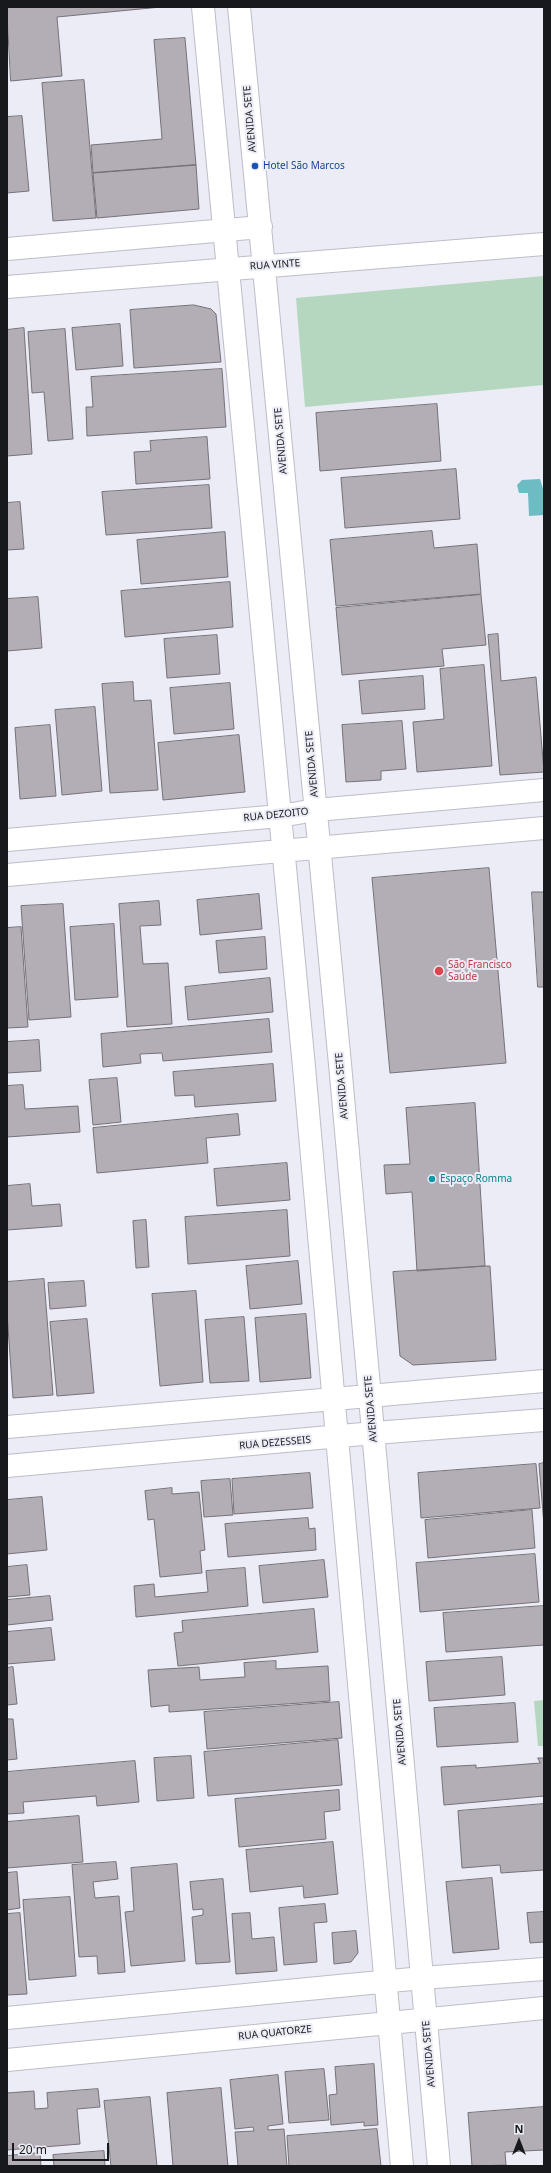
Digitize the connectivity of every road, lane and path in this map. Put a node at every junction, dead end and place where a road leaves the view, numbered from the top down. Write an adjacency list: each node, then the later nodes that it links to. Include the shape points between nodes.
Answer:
1 (203, 7): 4 (street)
2 (240, 7): 3 (street, AVENIDA SETE)
3 (261, 227): 4 (street); 7 (street, AVENIDA SETE)
4 (224, 229): 6 (street); 8 (street)
5 (544, 244): 7 (street, RUA VINTE)
6 (7, 249)
7 (264, 266): 8 (street, RUA VINTE); 11 (street, AVENIDA SETE)
8 (227, 268): 9 (street, RUA VINTE); 12 (street)
9 (7, 287)
10 (544, 790): 11 (street, RUA DEZOITO)
11 (316, 810): 12 (street, RUA DEZOITO); 15 (street, AVENIDA SETE)
12 (280, 816): 14 (street, RUA DEZOITO); 16 (street)
13 (544, 828): 15 (street)
14 (7, 840)
15 (320, 849): 16 (street); 19 (street, AVENIDA SETE)
16 (284, 852): 17 (street); 20 (street)
17 (7, 875)
18 (544, 1381): 19 (street)
19 (370, 1396): 20 (street); 23 (street, AVENIDA SETE)
20 (334, 1399): 22 (street); 24 (street)
21 (544, 1420): 23 (street, RUA DEZESSEIS)
22 (7, 1427)
23 (374, 1433): 24 (street, RUA DEZESSEIS); 27 (street, AVENIDA SETE)
24 (337, 1437): 25 (street, RUA DEZESSEIS); 28 (street)
25 (7, 1466)
26 (544, 1969): 27 (street)
27 (422, 1978): 28 (street); 31 (street, AVENIDA SETE)
28 (386, 1983): 30 (street); 32 (street)
29 (544, 2008): 31 (street, RUA QUATORZE)
30 (7, 2018)
31 (426, 2018): 32 (street, RUA QUATORZE); 35 (street, AVENIDA SETE)
32 (389, 2022): 33 (street, RUA QUATORZE); 34 (street)
33 (7, 2060)
34 (402, 2166)
35 (439, 2166)

